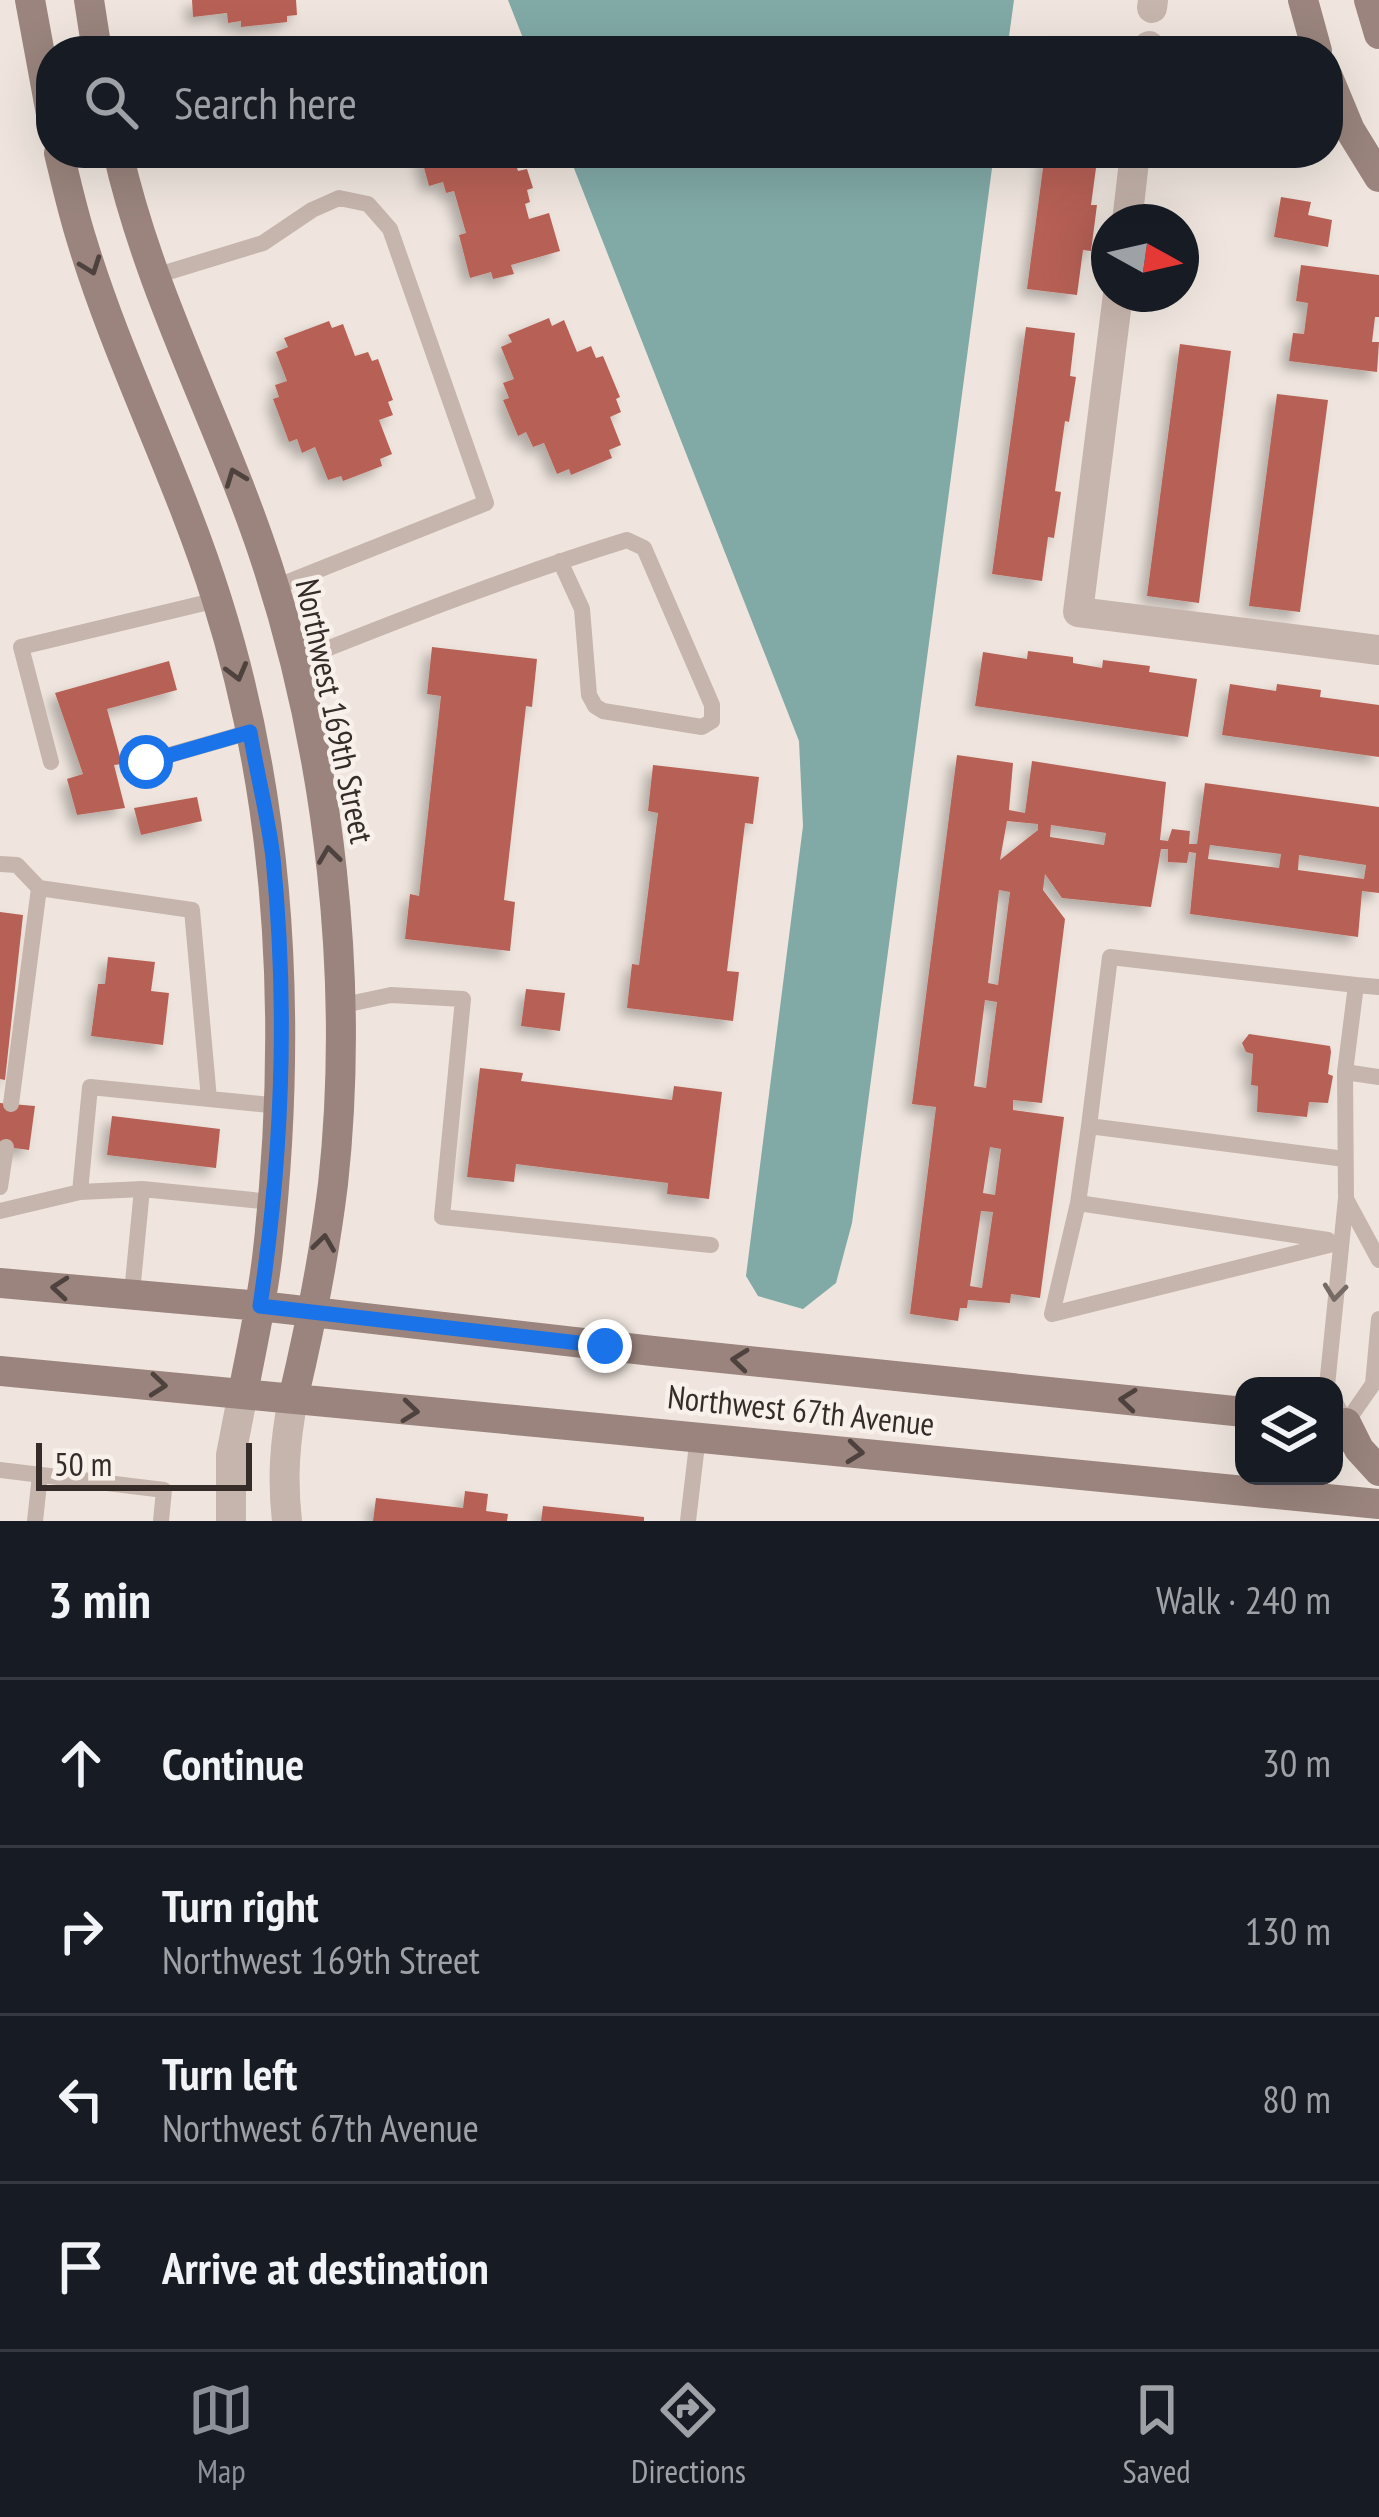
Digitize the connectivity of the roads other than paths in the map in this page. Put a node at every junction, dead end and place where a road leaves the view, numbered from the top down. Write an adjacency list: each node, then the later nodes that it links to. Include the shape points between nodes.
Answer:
1 (30, 0): 6 (street)
2 (88, 0): 7 (street)
3 (1303, 0): 8 (street)
4 (1369, 0): 5 (street)
5 (1379, 34)
6 (37, 36)
7 (94, 36)
8 (1313, 36)
9 (1343, 113): 13 (street)
10 (63, 168): 19 (street, one-way to 19, via 82,242)
11 (123, 168): 15 (street, Northwest 169th Street)
12 (1133, 168): 14 (street)
13 (1379, 177)
14 (1129, 204)
15 (155, 275): 18 (street, Northwest 169th Street, one-way to 15); 18 (lane, via 262,243 339,198 368,204 390,229 486,503)
16 (1116, 312): 20 (street, via 1078,612)
17 (560, 561): 17 (lane, via 627,540 644,548 712,721 702,727 596,706 582,609); 21 (lane)
18 (273, 587): 21 (street, Northwest 169th Street)
19 (217, 600): 22 (street, one-way to 22); 23 (lane, via 21,647)
20 (1379, 650)
21 (294, 662): 29 (street, Northwest 169th Street, one-way to 21, via 332,872)
22 (250, 732): 24 (lane); 34 (street, via 272,856)
23 (51, 762)
24 (146, 762)
25 (0, 864): 26 (lane, via 17,865)
26 (38, 888): 32 (lane, via 192,910); 33 (lane)
27 (1356, 985): 28 (lane); 30 (lane); 35 (lane, via 1110,957)
28 (1379, 988)
29 (339, 1006): 47 (lane, via 391,995 463,999 442,1217); 52 (street, Northwest 169th Street, one-way to 29, via 333,1183)
30 (1345, 1072): 31 (lane); 37 (lane)
31 (1379, 1077)
32 (209, 1099): 34 (lane); 40 (lane, via 91,1087)
33 (11, 1104)
34 (280, 1106): 42 (street)
35 (1089, 1126): 37 (lane); 43 (lane)
36 (6, 1147): 38 (lane)
37 (1346, 1159): 41 (lane)
38 (0, 1187)
39 (142, 1189): 40 (lane); 42 (lane); 50 (lane)
40 (80, 1192): 44 (lane)
41 (1346, 1198): 45 (lane); 46 (lane)
42 (272, 1202): 51 (street)
43 (1078, 1203): 46 (lane); 46 (lane, via 1052,1314)
44 (0, 1211)
45 (1372, 1231): 48 (lane)
46 (1341, 1242): 55 (lane, one-way to 55)
47 (711, 1245)
48 (1379, 1260)
49 (0, 1282): 50 (street, Northwest 67th Avenue, one-way to 49)
50 (132, 1293): 51 (street, Northwest 67th Avenue)
51 (260, 1306): 52 (street, Northwest 67th Avenue); 56 (street)
52 (314, 1312): 57 (street, Northwest 169th Street); 58 (street, Northwest 67th Avenue, one-way to 52)
53 (1379, 1319): 59 (lane, via 1373,1384)
54 (0, 1370): 56 (street, Northwest 67th Avenue, one-way to 56)
55 (1328, 1377)
56 (243, 1394): 57 (street, Northwest 67th Avenue); 72 (street, via 231,1454)
57 (293, 1399): 63 (street, Northwest 67th Avenue, one-way to 63); 73 (street, Northwest 169th Street, via 284,1444)
58 (1235, 1411)
59 (1343, 1415)
60 (1343, 1422): 61 (street)
61 (1379, 1426)
62 (1343, 1429): 65 (street)
63 (698, 1436): 68 (street, Northwest 67th Avenue, one-way to 68); 74 (lane)
64 (0, 1470): 66 (lane)
65 (1379, 1471)
66 (40, 1475): 70 (lane); 71 (lane, via 164,1490)
67 (1255, 1485): 68 (street)
68 (1243, 1491): 69 (street, Northwest 67th Avenue)
69 (1379, 1504)
70 (35, 1521)
71 (161, 1521)
72 (231, 1521)
73 (287, 1521)
74 (688, 1521)

